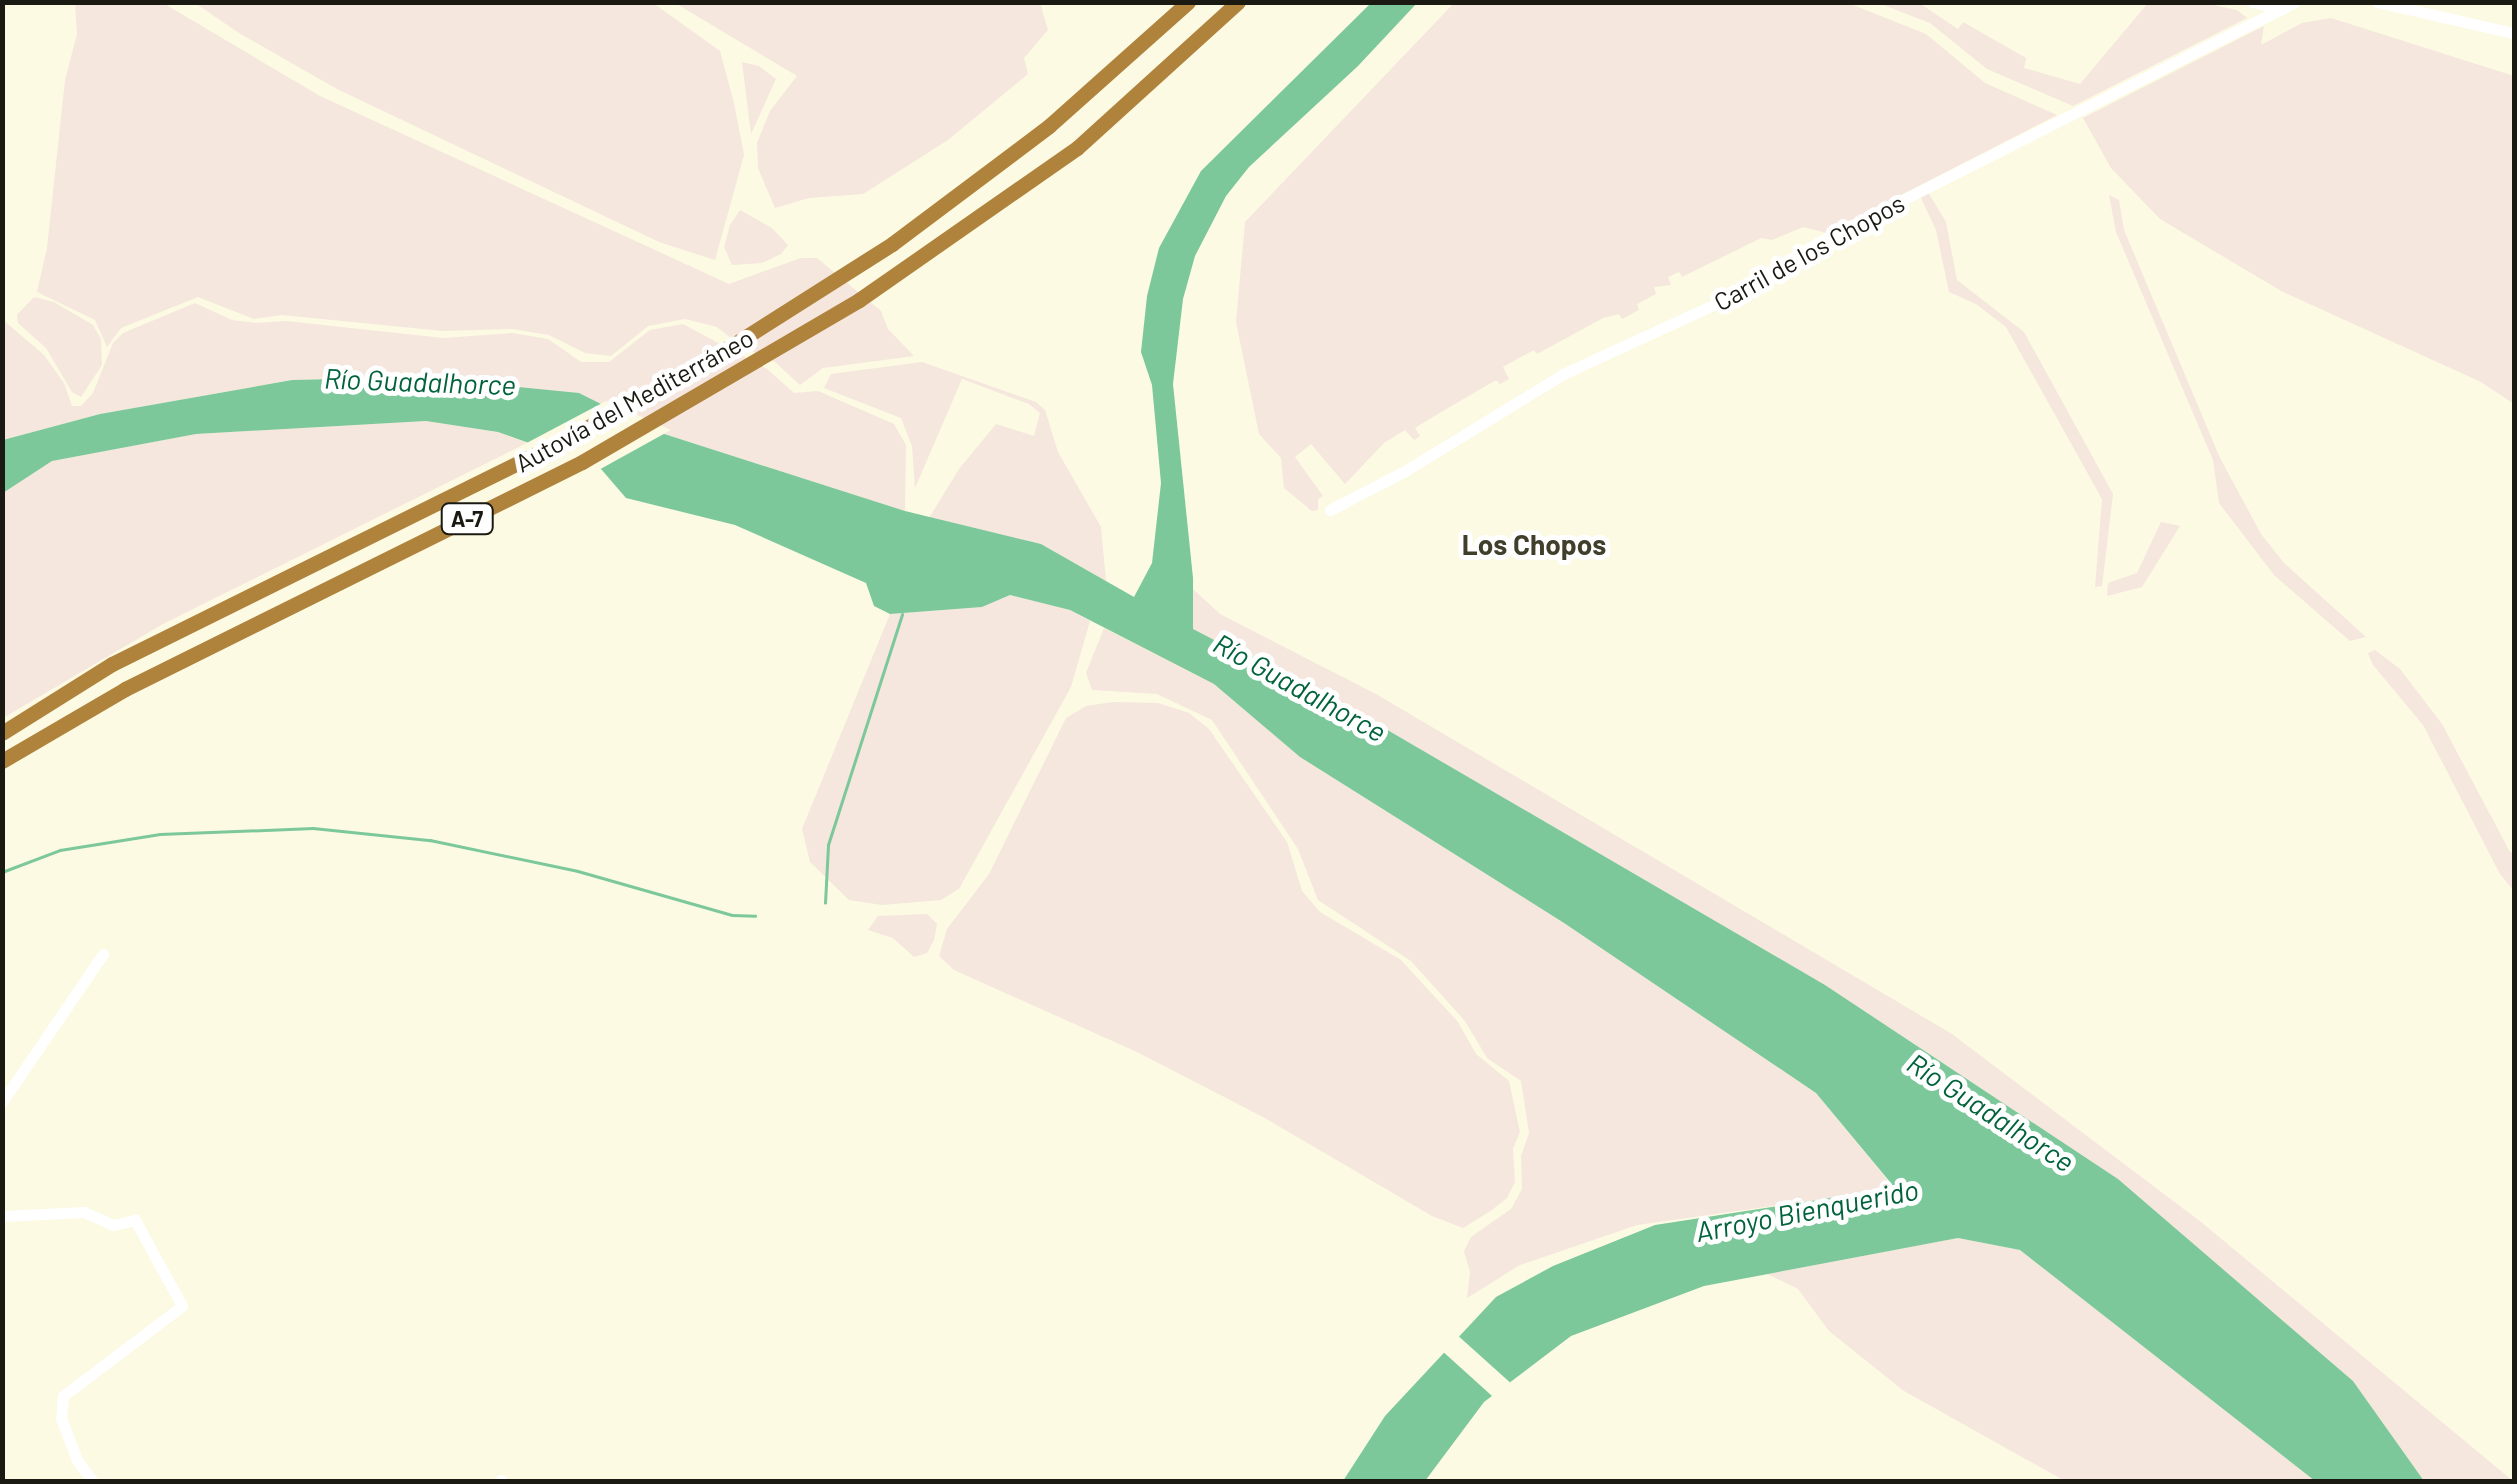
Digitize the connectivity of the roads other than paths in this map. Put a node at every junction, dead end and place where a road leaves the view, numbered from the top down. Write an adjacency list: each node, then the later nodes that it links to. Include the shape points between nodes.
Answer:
1 (1188, 2): 9 (highway, Autovía del Mediterráneo / A-7, via 1049,126 892,244 703,364 112,664)
2 (1238, 2): 10 (highway, Autovía del Mediterráneo / A-7, via 1077,148 922,259 714,388 582,462 124,689)
3 (2252, 2): 6 (street)
4 (2294, 2): 6 (street, Carril de los Chopos)
5 (2376, 2): 7 (street)
6 (2282, 9): 8 (street, Carril de los Chopos, via 1819,242 1715,304 1563,374)
7 (2514, 33)
8 (1330, 510)
9 (2, 733)
10 (2, 762)
11 (103, 954): 12 (street)
12 (2, 1102)
13 (2, 1216): 14 (street, via 84,1212 113,1225 134,1220 182,1306 63,1396 61,1418)
14 (93, 1482)

